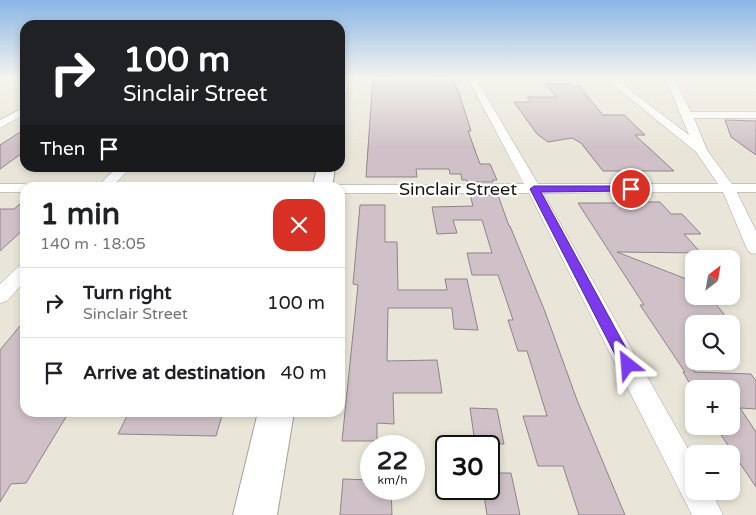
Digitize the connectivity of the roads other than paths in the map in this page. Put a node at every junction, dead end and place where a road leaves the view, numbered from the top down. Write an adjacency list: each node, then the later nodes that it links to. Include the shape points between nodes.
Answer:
1 (485, 101): 16 (street)
2 (639, 101): 8 (street)
3 (680, 101): 5 (street)
4 (20, 113): 7 (street)
5 (687, 115): 6 (street); 8 (street)
6 (756, 115)
7 (0, 125)
8 (701, 150): 13 (street)
9 (119, 172): 10 (street)
10 (110, 182)
11 (0, 188): 12 (street)
12 (20, 188)
13 (728, 188): 14 (street, Sinclair Street); 16 (street, Sinclair Street); 17 (street)
14 (756, 188)
15 (345, 189): 16 (street, Sinclair Street)
16 (534, 189): 21 (street)
17 (756, 249)
18 (20, 275): 19 (street)
19 (0, 296)
20 (275, 417): 23 (main road)
21 (685, 473)
22 (700, 500): 24 (street)
23 (255, 515)
24 (708, 515)

